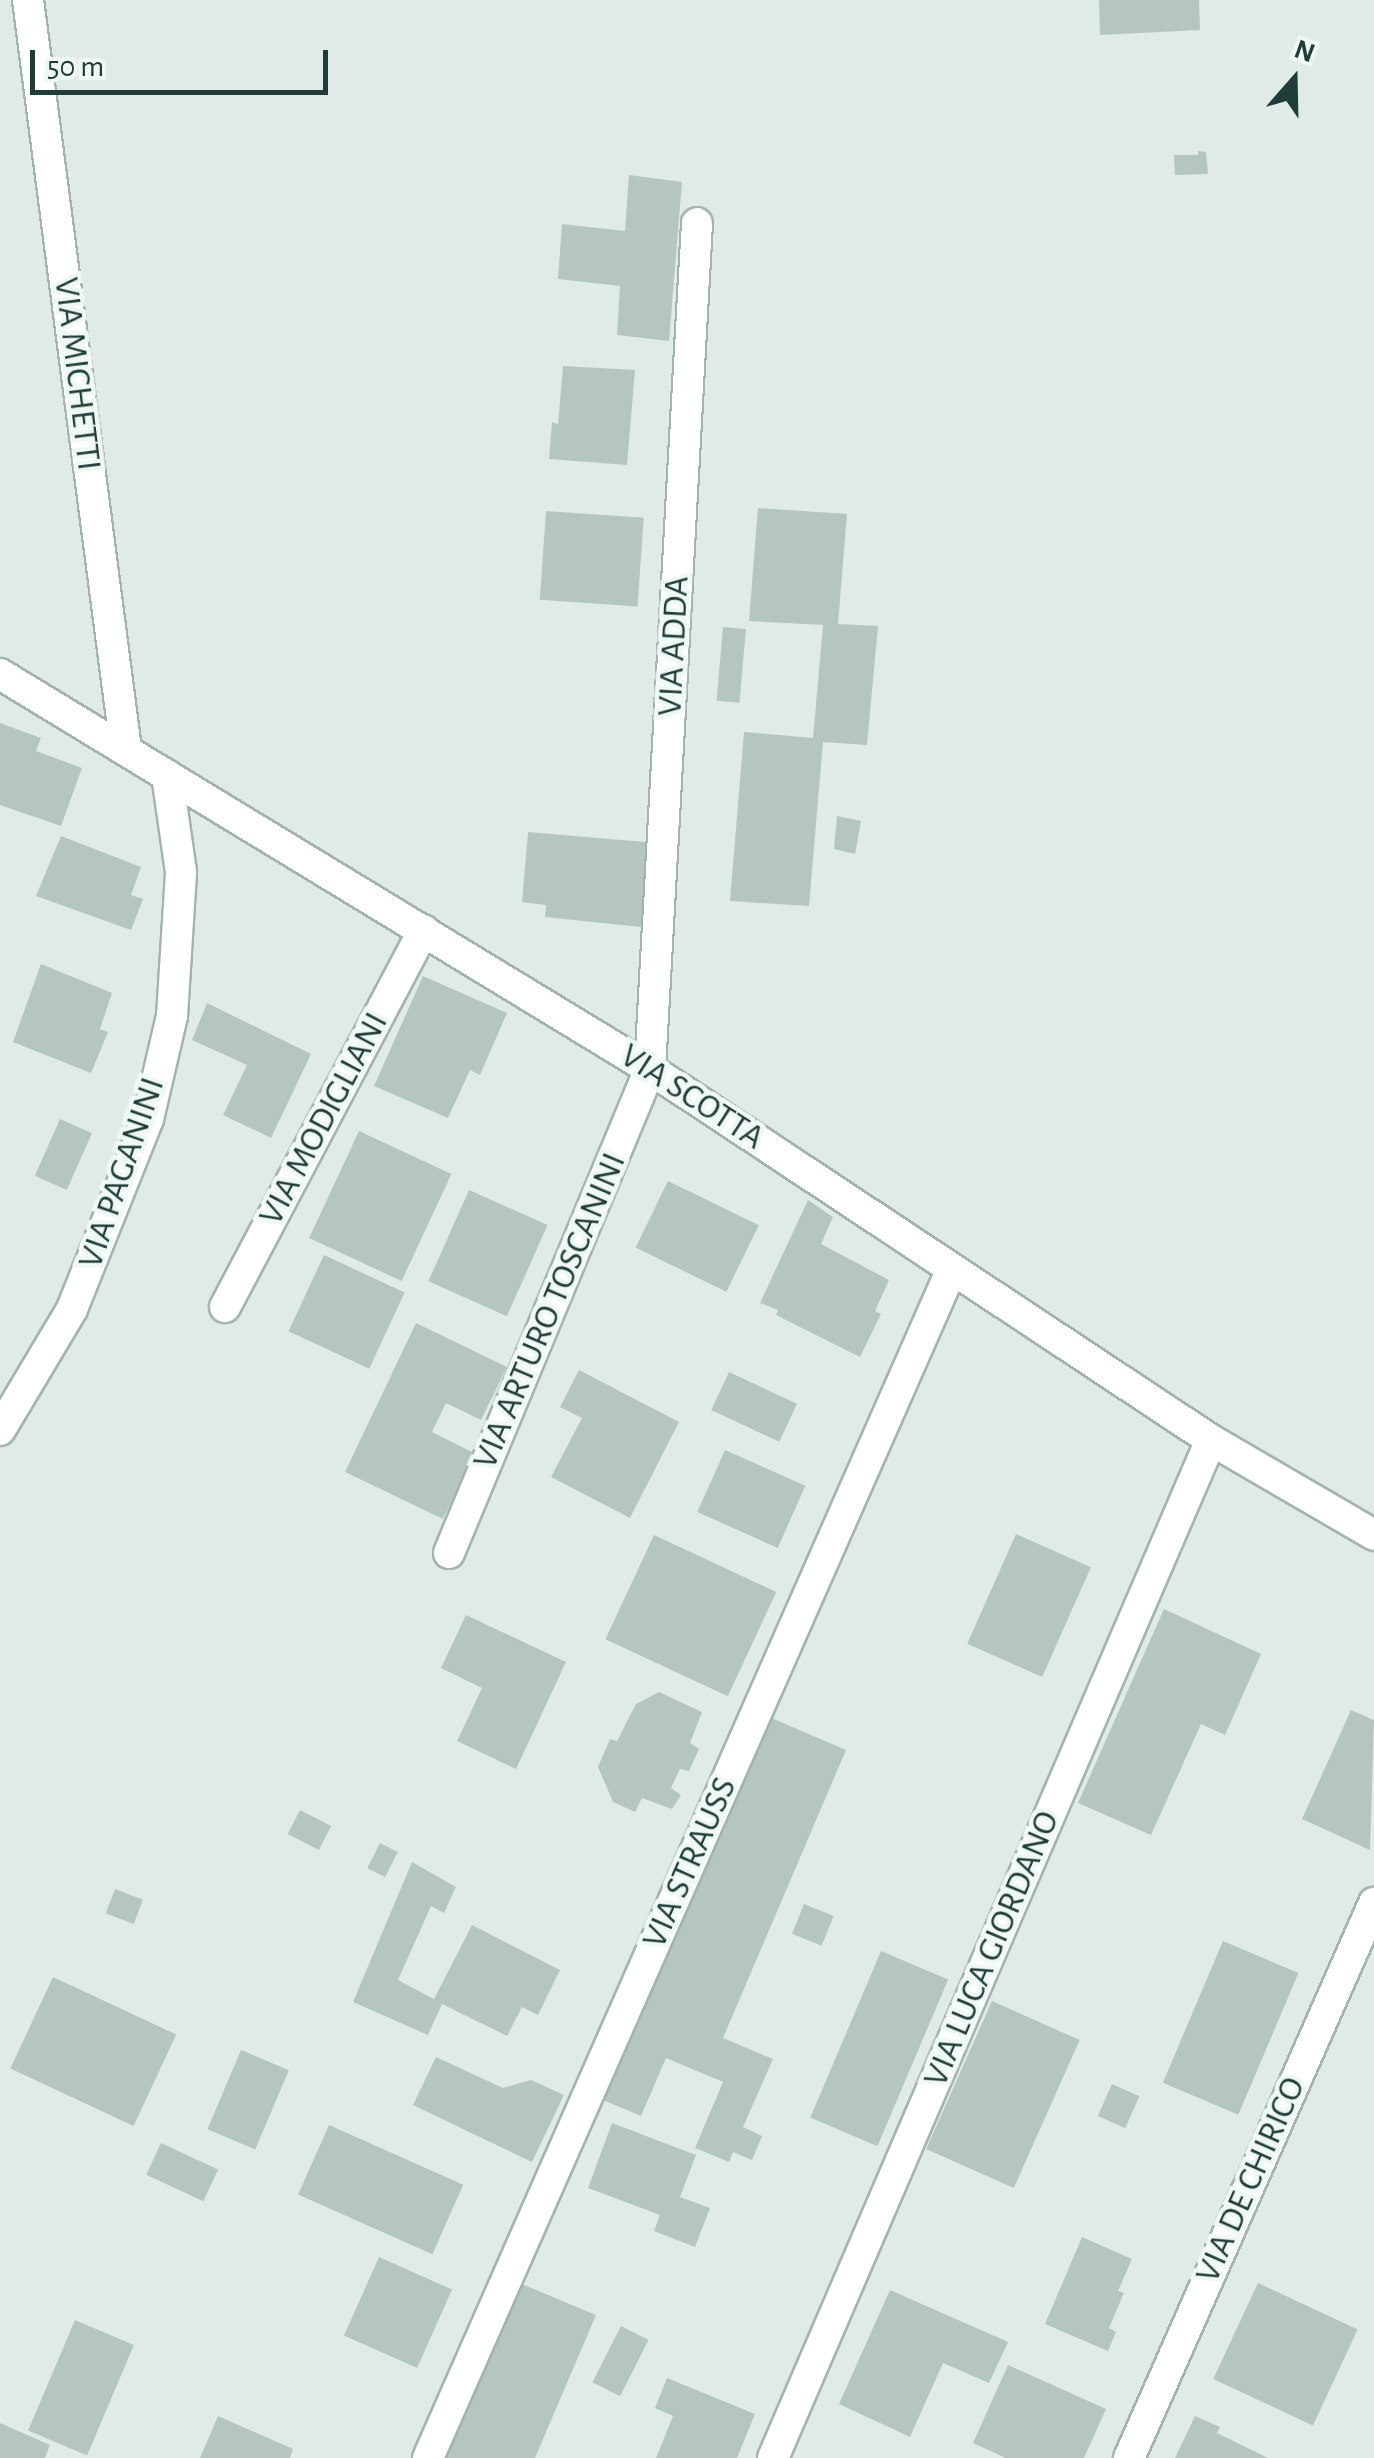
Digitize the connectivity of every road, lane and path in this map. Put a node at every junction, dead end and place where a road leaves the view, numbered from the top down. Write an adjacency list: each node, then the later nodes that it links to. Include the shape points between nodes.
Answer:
1 (28, 0): 4 (street, VIA MICHETTI)
2 (697, 222): 7 (street, VIA ADDA)
3 (0, 674): 4 (street, VIA SCOTTA)
4 (126, 749): 5 (street, VIA SCOTTA)
5 (168, 775): 6 (street, VIA SCOTTA); 10 (street, VIA PAGANINI, via 181,872 172,1016 148,1119 72,1309)
6 (424, 930): 7 (street, VIA SCOTTA); 9 (street, VIA MODIGLIANI)
7 (650, 1068): 8 (street, VIA SCOTTA); 13 (street, VIA ARTURO TOSCANINI)
8 (952, 1269): 11 (street, VIA SCOTTA); 15 (street, VIA STRAUSS)
9 (224, 1307)
10 (0, 1430)
11 (1212, 1440): 12 (street, VIA SCOTTA); 16 (street, VIA LUCA GIORDANO)
12 (1374, 1535)
13 (449, 1553)
14 (1374, 1903): 17 (street, VIA DE CHIRICO)
15 (428, 2458)
16 (773, 2458)
17 (1129, 2458)

